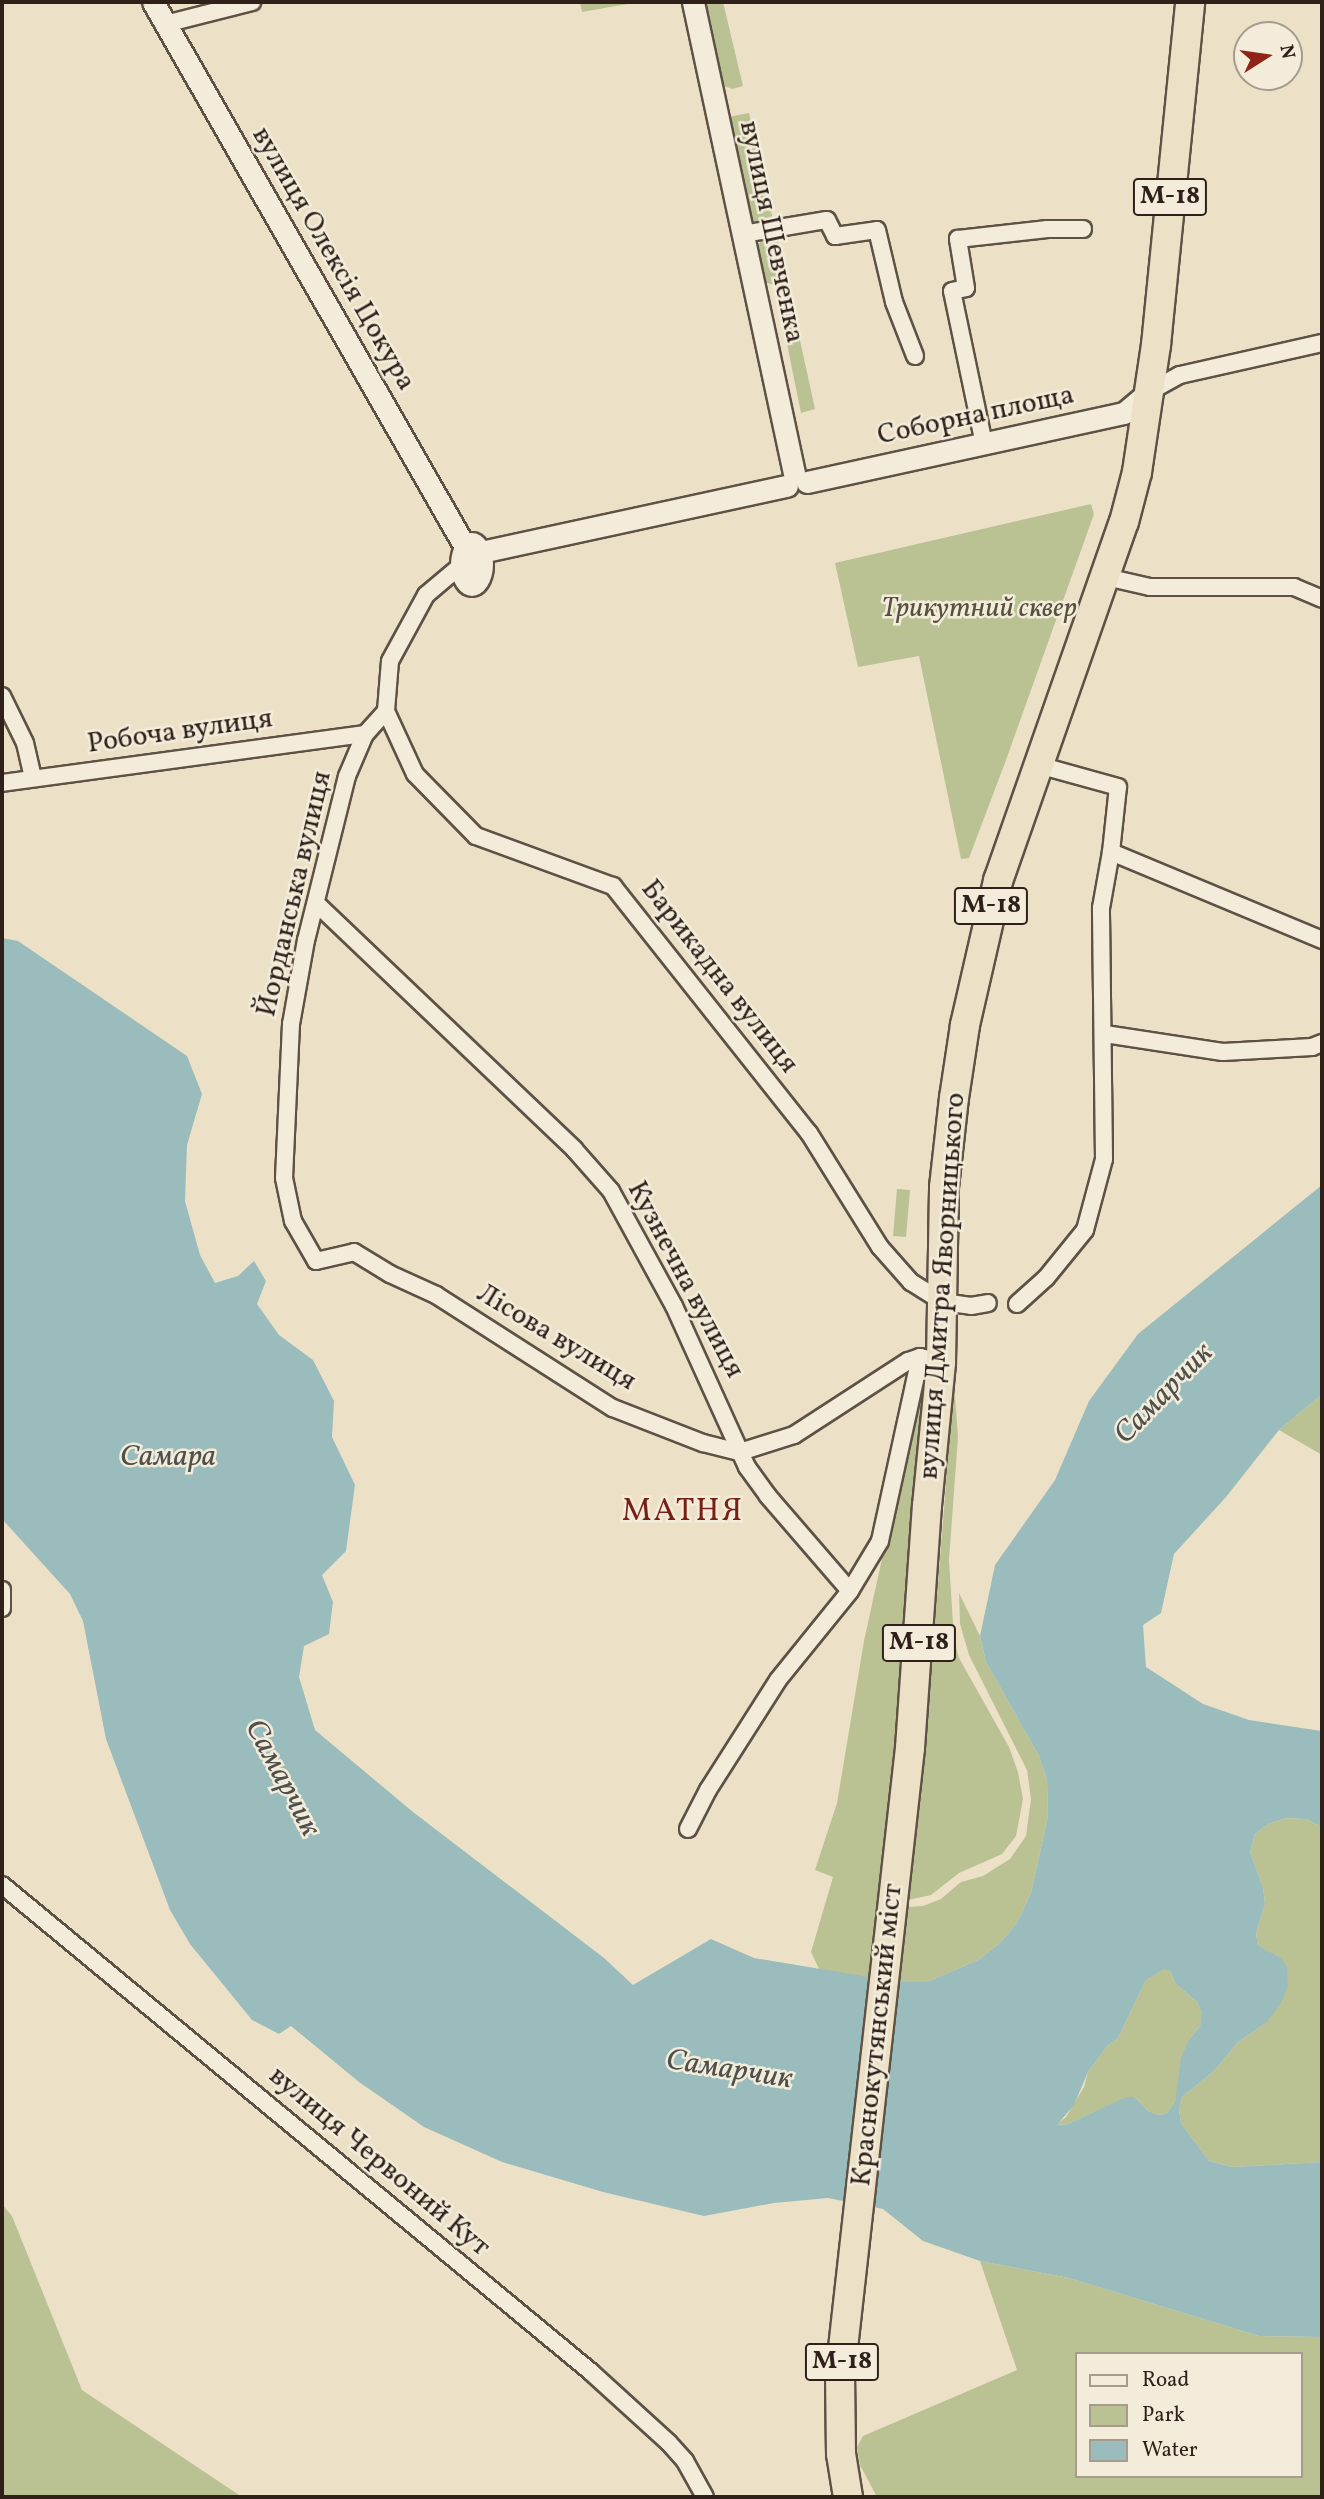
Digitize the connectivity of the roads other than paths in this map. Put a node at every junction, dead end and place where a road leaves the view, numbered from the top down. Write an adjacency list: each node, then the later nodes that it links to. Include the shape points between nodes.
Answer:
1 (153, 2): 5 (street, вулиця Олексія Цокура)
2 (252, 2): 5 (street)
3 (693, 2): 7 (street, вулиця Шевченка)
4 (1190, 2): 10 (highway, вулиця Дмитра Яворницького / М-18)
5 (165, 24): 13 (street, вулиця Олексія Цокура)
6 (1083, 229): 11 (street, via 958,239 966,288 952,291)
7 (744, 234): 9 (street, via 828,220 835,236 877,230 894,302); 12 (street, вулиця Шевченка)
8 (1322, 343): 10 (street, via 1180,375)
9 (915, 356)
10 (1149, 392): 11 (street, Соборна площа, via 1124,412); 14 (highway, вулиця Дмитра Яворницького / М-18, via 1134,484)
11 (984, 444): 12 (street, Соборна площа)
12 (796, 481): 13 (street, Соборна площа)
13 (470, 553): 17 (street, via 426,595 390,661)
14 (1106, 577): 15 (street, via 1150,587 1294,587); 19 (highway, вулиця Дмитра Яворницького / М-18)
15 (1321, 595)
16 (2, 696): 20 (street, via 15,718)
17 (386, 710): 18 (street, Йорданська вулиця); 28 (street, Барикадна вулиця, via 415,774 476,836 613,886 809,1133 880,1247 911,1282)
18 (365, 734): 20 (street, Робоча вулиця); 23 (street, Йорданська вулиця, via 347,776)
19 (1038, 765): 22 (street, via 1118,787); 28 (highway, вулиця Дмитра Яворницького / М-18, via 998,881 965,1025 944,1187)
20 (33, 778): 21 (street, Робоча вулиця)
21 (2, 783)
22 (1111, 852): 24 (street); 25 (street, via 1101,908)
23 (317, 904): 27 (street, Йорданська вулиця, via 291,1024 284,1178 293,1221); 32 (street, Кузнечна вулиця, via 564,1139 611,1191 674,1306)
24 (1322, 940)
25 (1105, 1034): 26 (street, via 1223,1052); 30 (street, via 1104,1158 1085,1230 1046,1278)
26 (1322, 1043)
27 (316, 1261): 32 (street, Лісова вулиця, via 354,1252 436,1295 613,1408 703,1443)
28 (943, 1302): 29 (street); 31 (highway, вулиця Дмитра Яворницького / М-18)
29 (988, 1303)
30 (1017, 1304)
31 (931, 1360): 32 (street, via 908,1361 794,1435); 34 (street, via 880,1541); 37 (highway, вулиця Дмитра Яворницького / М-18, via 927,1506)
32 (740, 1452): 34 (street, Кузнечна вулиця, via 768,1496)
33 (2, 1590): 35 (street)
34 (850, 1591): 36 (street, via 779,1680)
35 (2, 1608)
36 (688, 1829)
37 (899, 1844): 40 (highway, Краснокутянський міст / М-18, via 840,2375 841,2454)
38 (2, 1885): 39 (street, вулиця Червоний Кут, via 591,2372 685,2460)
39 (705, 2497)
40 (848, 2497)

